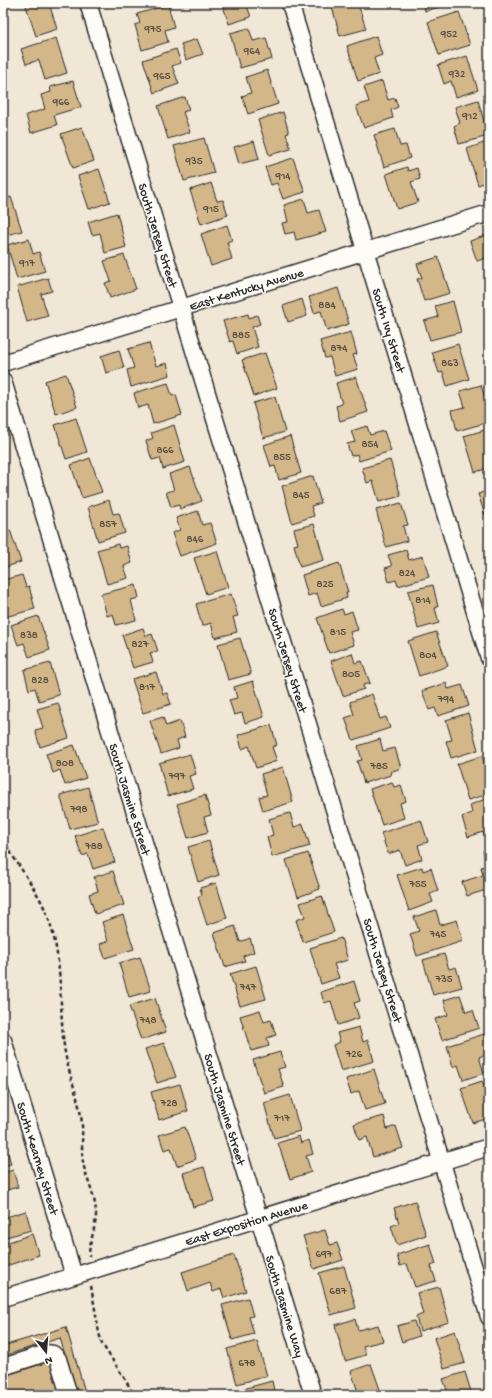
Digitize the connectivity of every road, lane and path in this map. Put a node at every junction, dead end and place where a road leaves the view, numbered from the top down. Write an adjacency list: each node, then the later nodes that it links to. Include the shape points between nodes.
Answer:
1 (88, 3): 5 (street, South Jersey Street)
2 (290, 3): 4 (street, South Ivy Street)
3 (489, 213): 4 (street, East Kentucky Avenue)
4 (366, 251): 5 (street, East Kentucky Avenue); 8 (street, South Ivy Street)
5 (182, 308): 6 (street, East Kentucky Avenue); 12 (street, South Jersey Street)
6 (3, 363)
7 (3, 381): 13 (street, South Jasmine Street)
8 (489, 658)
9 (3, 839): 14 (path, via 44,908 58,950 65,1051 81,1116 83,1161 96,1214)
10 (3, 1040): 14 (street, South Kearney Street)
11 (489, 1147): 12 (street, East Exposition Avenue)
12 (443, 1162): 13 (street, East Exposition Avenue); 16 (street, South Jersey Street)
13 (259, 1218): 14 (street, East Exposition Avenue); 20 (street, South Jasmine Way)
14 (85, 1278): 15 (street, East Exposition Avenue); 19 (path, via 102,1344)
15 (3, 1298)
16 (489, 1317)
17 (3, 1367): 18 (street, via 53,1354 58,1359)
18 (69, 1395)
19 (134, 1395)
20 (313, 1395)

